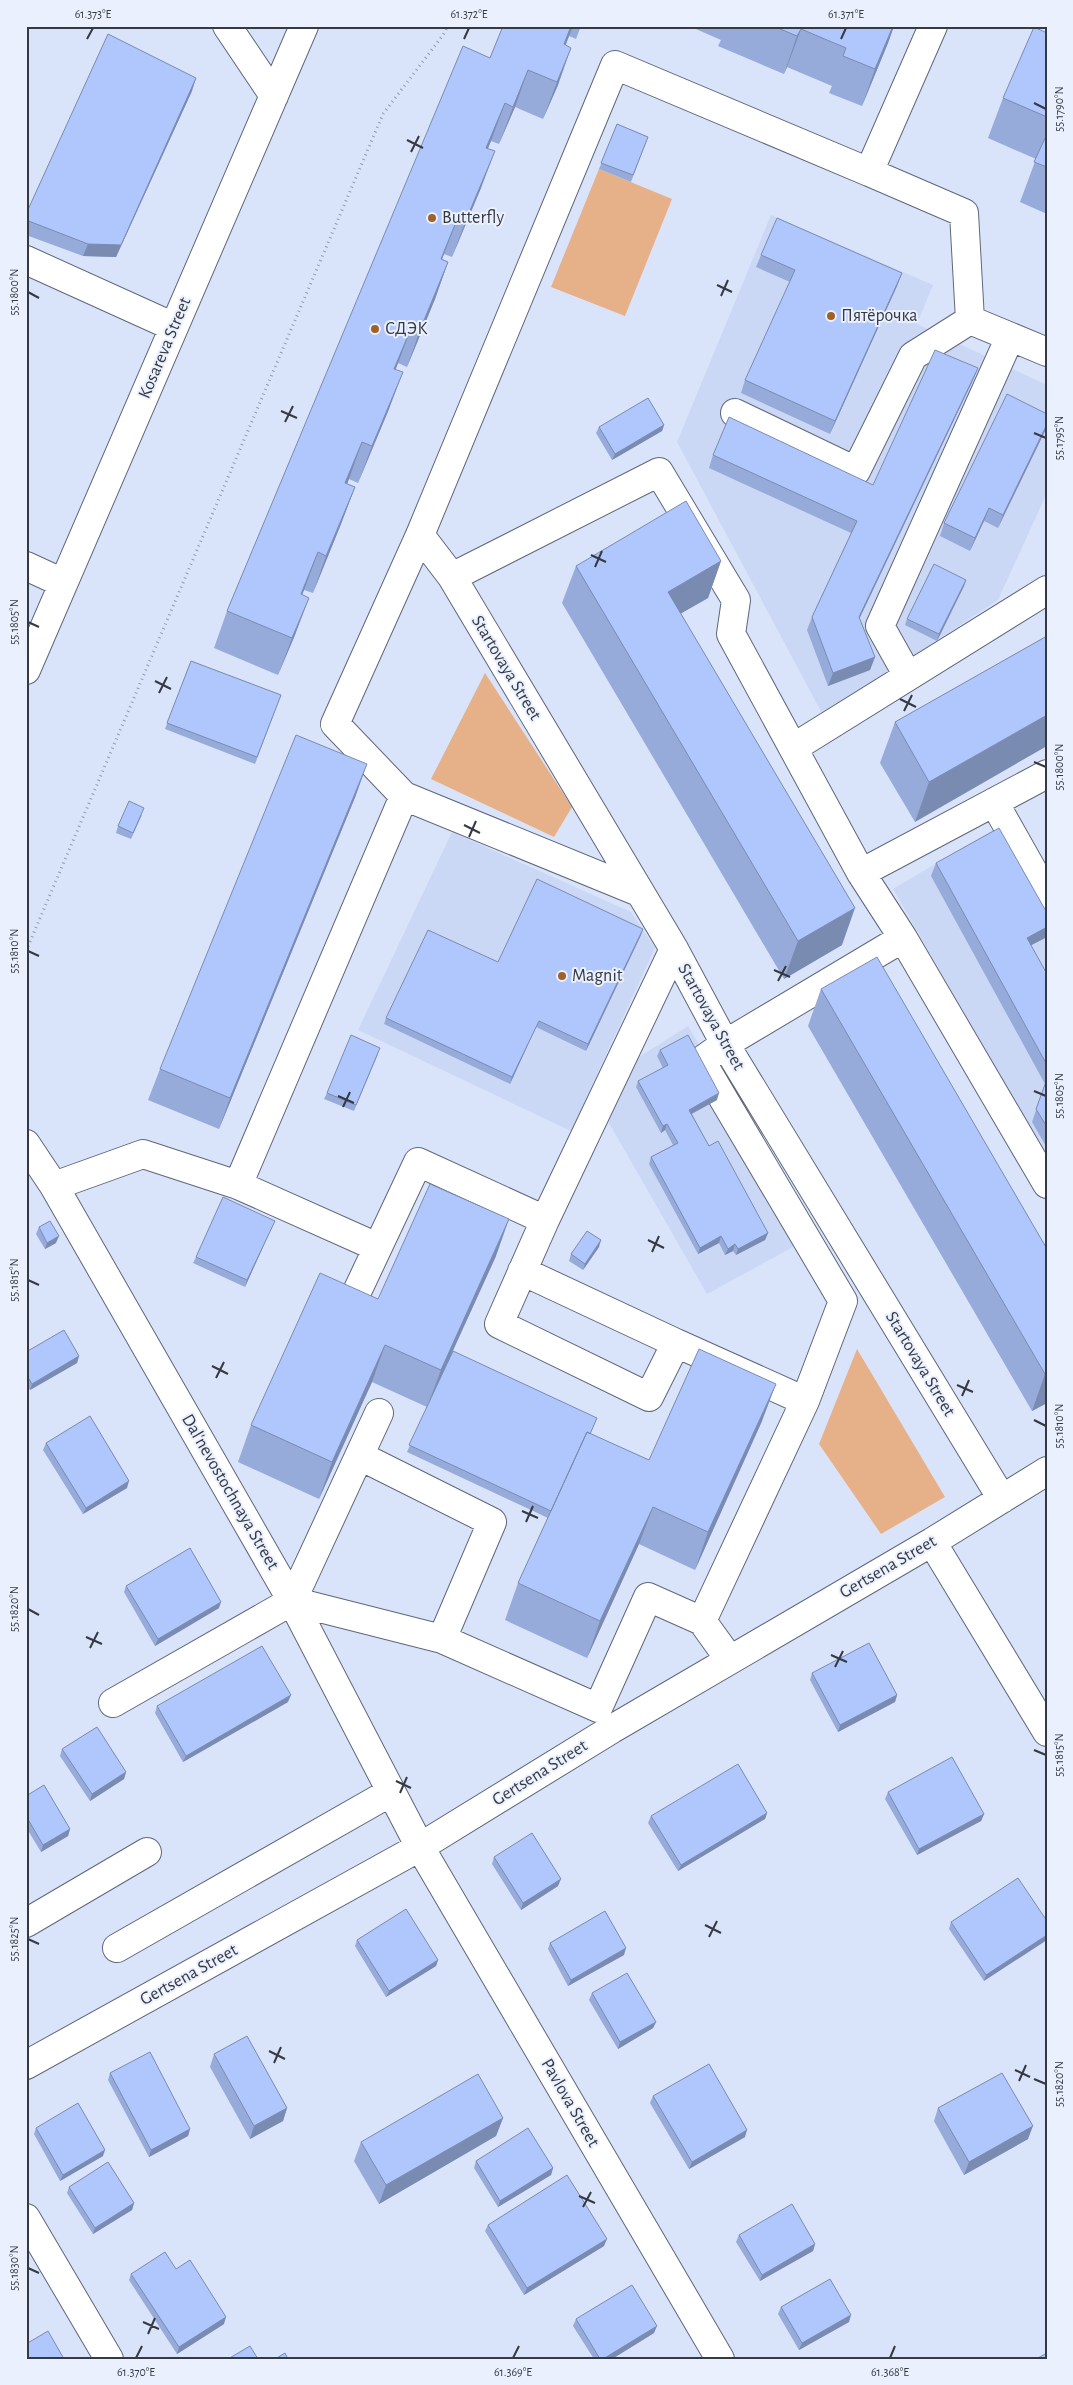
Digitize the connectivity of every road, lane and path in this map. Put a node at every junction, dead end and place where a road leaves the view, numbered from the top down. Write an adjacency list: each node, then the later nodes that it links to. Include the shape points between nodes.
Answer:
1 (228, 26): 5 (street)
2 (304, 26): 5 (street, Kosareva Street)
3 (448, 26): 29 (path, via 383,114)
4 (934, 26): 6 (street)
5 (274, 96): 9 (street, Kosareva Street)
6 (868, 172): 8 (street, via 964,213); 13 (street, via 615,65)
7 (26, 260): 9 (street)
8 (970, 320): 10 (street); 12 (street, via 913,356 856,471)
9 (174, 327): 16 (street, Kosareva Street)
10 (1010, 337): 11 (street); 19 (street, via 880,626)
11 (1047, 352)
12 (735, 413)
13 (420, 536): 15 (street, Startovaya Street); 22 (street, via 335,724)
14 (26, 566): 16 (street)
15 (452, 577): 20 (street, via 659,472 736,600 731,634); 26 (street, Startovaya Street)
16 (63, 584): 18 (street, Kosareva Street)
17 (1047, 590): 19 (street)
18 (26, 670)
19 (908, 676): 20 (street)
20 (793, 748): 24 (street)
21 (1047, 774): 23 (street)
22 (404, 796): 26 (street); 33 (street)
23 (994, 802): 24 (street); 25 (street)
24 (861, 873): 27 (street)
25 (1044, 887)
26 (639, 892): 28 (street, Startovaya Street)
27 (904, 938): 30 (street); 32 (street)
28 (674, 949): 30 (street, Startovaya Street); 35 (street)
29 (26, 951)
30 (725, 1044): 40 (street, via 701,1062 843,1301); 44 (street, Startovaya Street)
31 (26, 1144): 34 (street, Dal'nevostochnaya Street)
32 (1047, 1184)
33 (238, 1185): 34 (street, via 143,1154); 36 (street)
34 (54, 1186): 46 (street, Dal'nevostochnaya Street)
35 (545, 1220): 36 (street, via 418,1162); 37 (street)
36 (377, 1247): 38 (street)
37 (522, 1271): 39 (street); 39 (street, via 499,1324 650,1397)
38 (354, 1298)
39 (676, 1343): 40 (street)
40 (805, 1401): 47 (street)
41 (379, 1413): 42 (street)
42 (360, 1456): 46 (street); 48 (street, via 492,1522)
43 (1047, 1470): 44 (street, Gertsena Street)
44 (1002, 1499): 45 (street, Gertsena Street)
45 (932, 1542): 49 (street, Gertsena Street); 52 (street)
46 (292, 1601): 48 (street); 50 (street); 53 (street, Dal'nevostochnaya Street)
47 (702, 1621): 49 (street); 51 (street, via 648,1597)
48 (442, 1639): 51 (street)
49 (730, 1660): 51 (street, Gertsena Street)
50 (113, 1702)
51 (605, 1719): 54 (street, Gertsena Street)
52 (1047, 1732)
53 (391, 1792): 54 (street, Dal'nevostochnaya Street); 57 (street)
54 (420, 1847): 58 (street, Gertsena Street); 61 (street, Pavlova Street)
55 (147, 1852): 56 (street)
56 (26, 1924)
57 (117, 1948)
58 (26, 2065)
59 (26, 2218): 60 (street)
60 (109, 2359)
61 (720, 2359)

